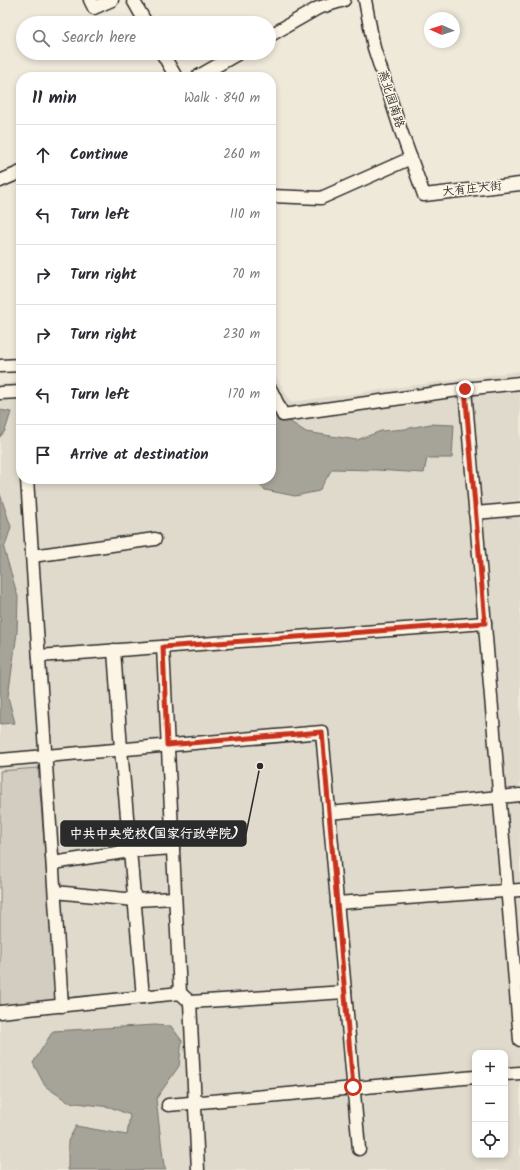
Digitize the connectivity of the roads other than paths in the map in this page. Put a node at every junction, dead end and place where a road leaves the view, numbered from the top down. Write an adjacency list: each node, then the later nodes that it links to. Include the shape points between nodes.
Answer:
1 (90, 0): 2 (street, via 94,8)
2 (112, 0)
3 (134, 0): 6 (street)
4 (344, 0): 7 (street, via 318,8)
5 (365, 0): 12 (street, 燕北园南路, via 374,48)
6 (142, 16)
7 (276, 32)
8 (166, 60): 10 (street)
9 (227, 60): 11 (street)
10 (173, 72)
11 (206, 72)
12 (411, 158): 16 (street, 燕北园南路); 17 (street, via 321,198)
13 (16, 174): 14 (street)
14 (0, 181)
15 (520, 184): 16 (street, 大有庄大街)
16 (424, 195)
17 (276, 196)
18 (16, 365): 19 (street)
19 (0, 366)
20 (520, 383): 21 (street)
21 (465, 389): 24 (street, via 283,415); 27 (street)
22 (16, 392): 23 (street)
23 (0, 393)
24 (276, 400)
25 (28, 484): 29 (street)
26 (520, 509): 27 (street)
27 (476, 513): 30 (street)
28 (155, 539): 29 (street)
29 (32, 556): 33 (street)
30 (485, 623): 31 (street); 39 (street)
31 (163, 647): 32 (street); 34 (street)
32 (114, 650): 33 (street); 35 (street)
33 (39, 656): 36 (street)
34 (167, 745): 35 (street); 40 (street, via 322,732); 41 (street)
35 (121, 749): 36 (street); 42 (street)
36 (45, 756): 37 (street); 43 (street)
37 (0, 760)
38 (520, 795): 39 (street)
39 (499, 797): 40 (street); 45 (street)
40 (329, 813): 49 (street)
41 (173, 848): 42 (street); 47 (street)
42 (130, 851): 43 (street); 48 (street)
43 (53, 863): 46 (street)
44 (520, 890): 45 (street)
45 (507, 891): 49 (street); 56 (street)
46 (55, 892): 48 (street); 54 (street)
47 (175, 898): 48 (street); 51 (street)
48 (135, 900): 52 (street)
49 (337, 903): 50 (street)
50 (345, 992): 53 (street); 60 (street)
51 (180, 993): 52 (street); 53 (street)
52 (143, 997): 54 (street)
53 (190, 1002): 61 (street)
54 (62, 1006): 55 (street)
55 (0, 1012)
56 (520, 1040)
57 (520, 1073): 58 (street)
58 (508, 1074)
59 (472, 1077): 60 (street)
60 (353, 1087): 61 (street); 63 (street)
61 (195, 1104): 62 (street); 64 (street)
62 (168, 1105)
63 (359, 1149)
64 (198, 1170)

